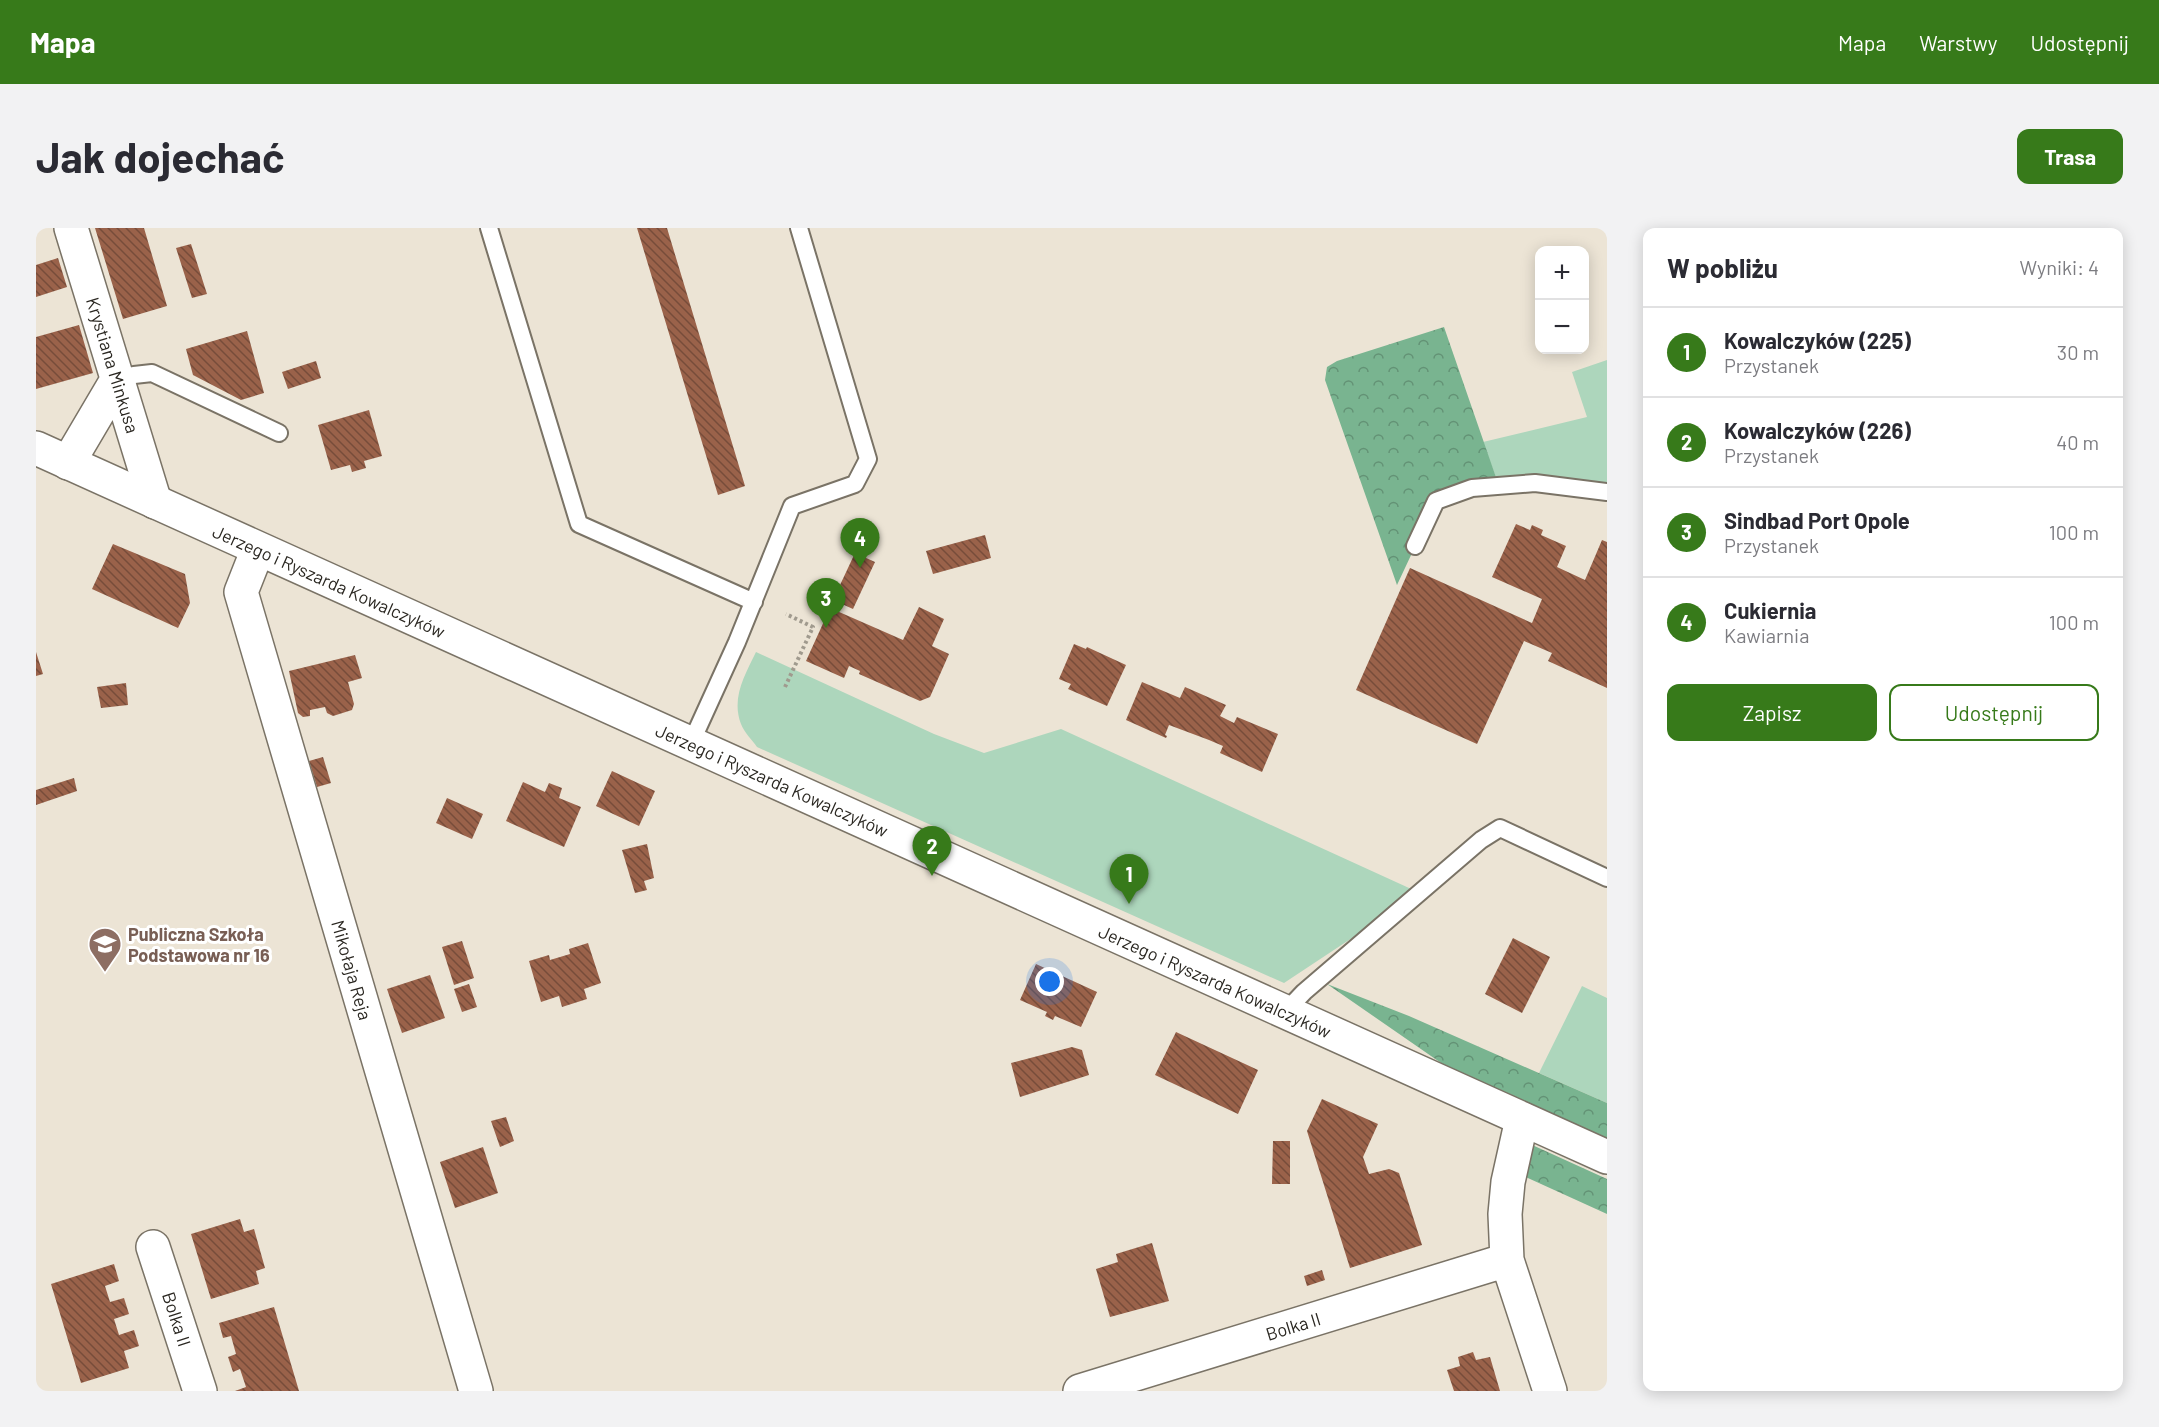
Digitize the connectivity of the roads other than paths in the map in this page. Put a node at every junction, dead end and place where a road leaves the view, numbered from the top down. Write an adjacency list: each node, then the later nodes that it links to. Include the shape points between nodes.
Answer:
1 (71, 228): 4 (street, Krystiana Minkusa)
2 (489, 228): 12 (lane, via 579,524)
3 (799, 228): 12 (lane, via 868,459 855,484 792,506)
4 (117, 380): 5 (lane, via 152,373); 7 (street); 9 (street, Krystiana Minkusa)
5 (279, 433)
6 (36, 448): 7 (street, Jerzego i Ryszarda Kowalczyków)
7 (68, 463): 9 (street, Jerzego i Ryszarda Kowalczyków)
8 (1607, 492): 10 (lane, via 1535,483 1472,488 1436,501)
9 (155, 502): 11 (street, Jerzego i Ryszarda Kowalczyków)
10 (1415, 546)
11 (258, 549): 13 (street, Jerzego i Ryszarda Kowalczyków); 22 (street, Mikołaja Reja, via 241,592)
12 (754, 602): 13 (lane)
13 (691, 743): 15 (street, Jerzego i Ryszarda Kowalczyków)
14 (1607, 878): 15 (lane, via 1500,828 1481,840)
15 (1285, 1012): 16 (street, Jerzego i Ryszarda Kowalczyków)
16 (1522, 1119): 17 (street, Jerzego i Ryszarda Kowalczyków); 19 (street, via 1507,1192)
17 (1607, 1157)
18 (153, 1247): 21 (street, Bolka II)
19 (1507, 1260): 20 (street, Bolka II); 23 (street)
20 (1094, 1389)
21 (200, 1391)
22 (476, 1391)
23 (1550, 1391)

